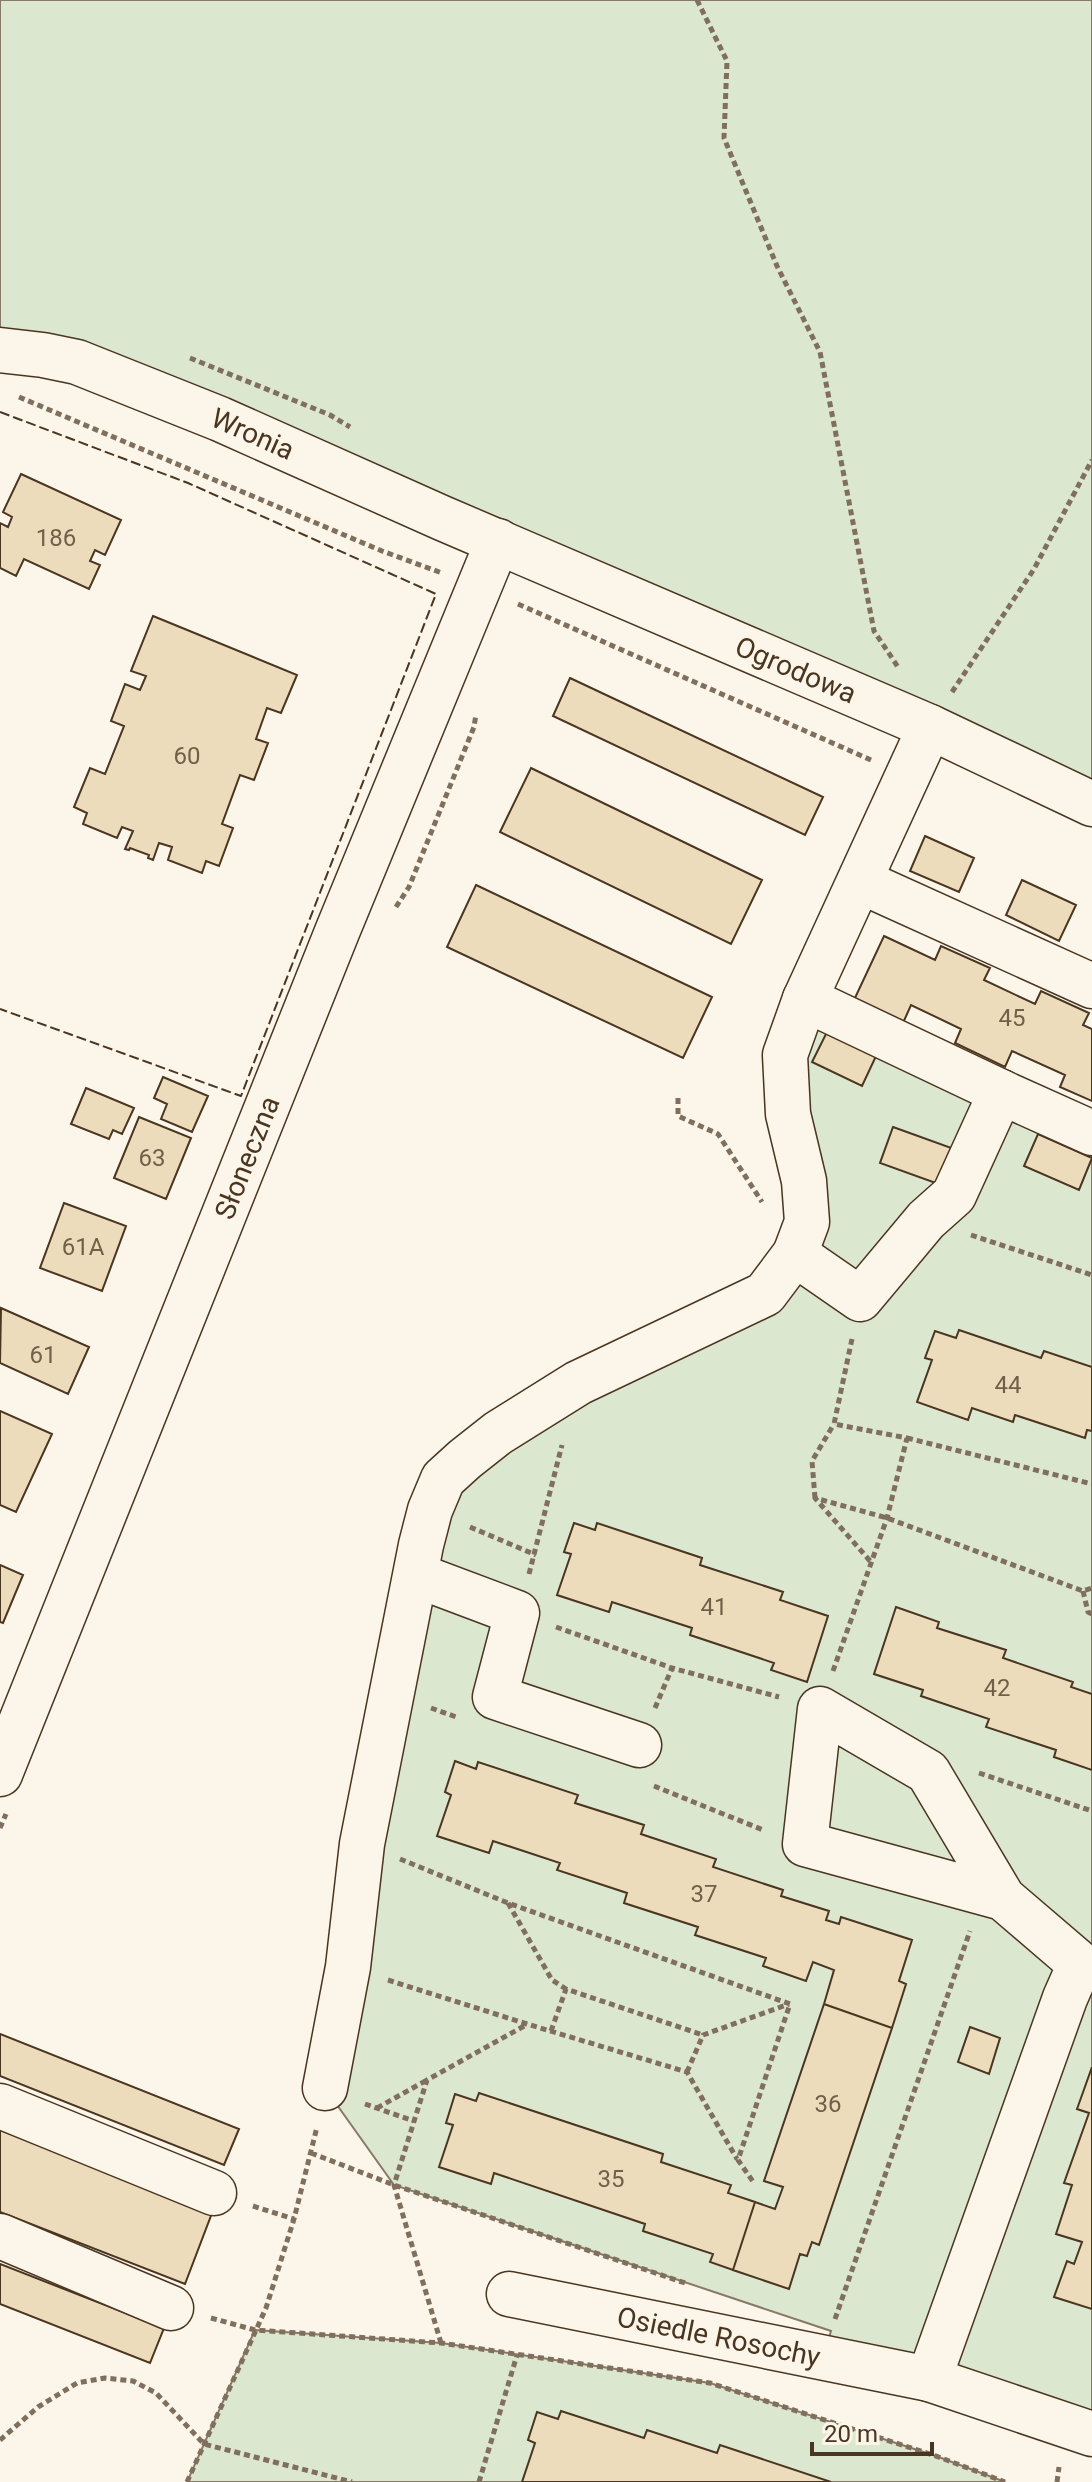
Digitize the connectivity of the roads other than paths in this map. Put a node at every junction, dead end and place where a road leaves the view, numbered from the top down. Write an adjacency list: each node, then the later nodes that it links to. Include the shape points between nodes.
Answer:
1 (0, 350): 2 (street, Wronia, via 77,362)
2 (498, 541): 3 (street, Ogrodowa); 13 (street, Słoneczna)
3 (930, 727): 4 (street, Ogrodowa); 5 (street)
4 (1092, 804)
5 (860, 881): 6 (street); 7 (street)
6 (1092, 986)
7 (805, 999): 8 (street); 10 (street, via 785,1055 788,1114 804,1181 807,1222)
8 (1001, 1092): 9 (street); 10 (street, via 954,1195 926,1220 860,1299)
9 (1092, 1133)
10 (795, 1254): 11 (street, via 765,1294 578,1383 465,1459 443,1479 430,1510)
11 (416, 1575): 12 (street, via 517,1613 495,1697); 16 (street, via 362,1844 348,1967)
12 (639, 1745)
13 (0, 1774)
14 (994, 1896): 14 (street, via 928,1772 820,1709 805,1844); 15 (street, via 1080,1964)
15 (1078, 2003): 22 (street)
16 (325, 2088)
17 (0, 2106): 18 (street)
18 (214, 2193)
19 (0, 2236): 21 (street)
20 (509, 2294): 22 (street, Osiedle Rosochy)
21 (171, 2308)
22 (929, 2379): 23 (street, Osiedle Rosochy)
23 (1092, 2434)

